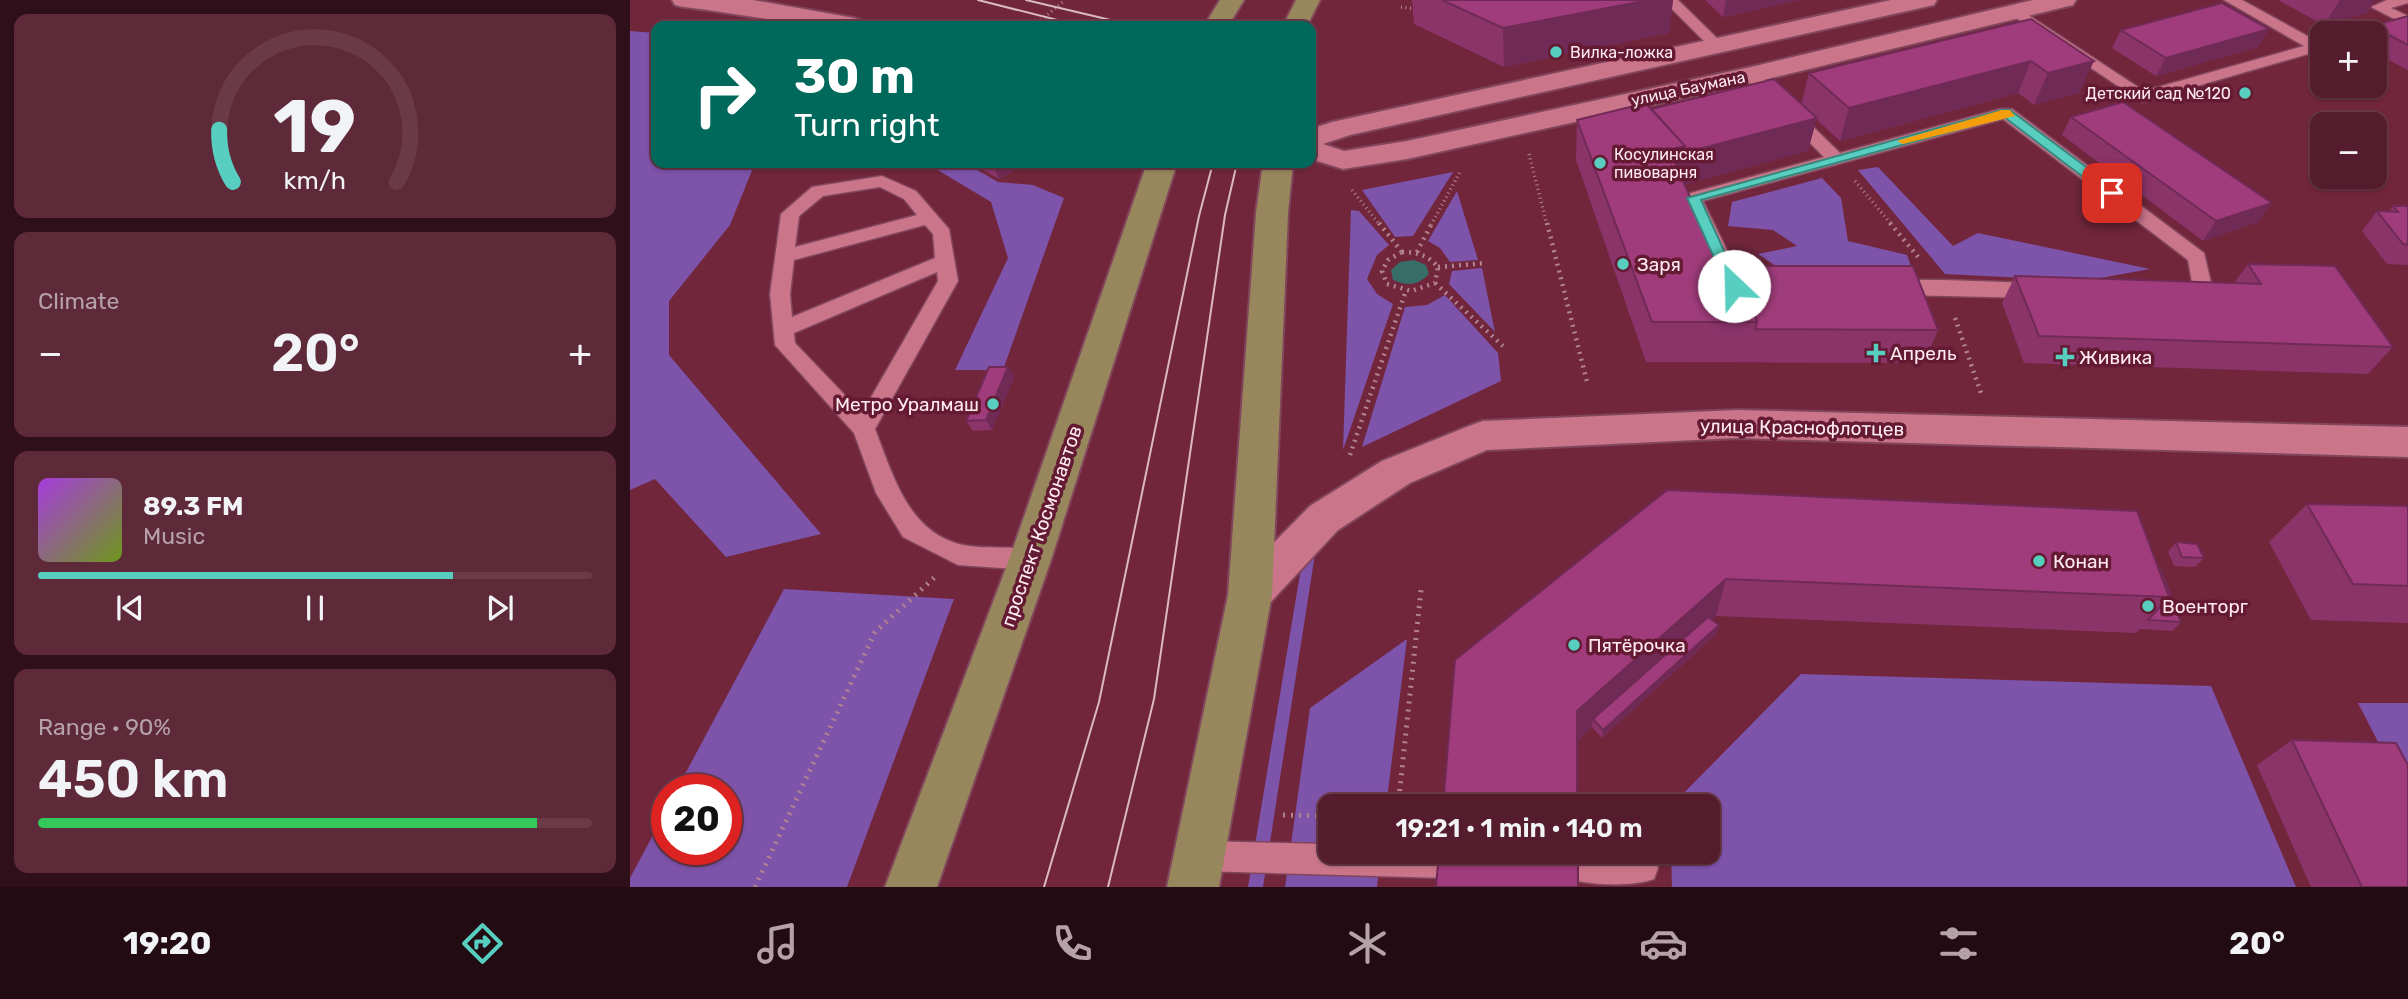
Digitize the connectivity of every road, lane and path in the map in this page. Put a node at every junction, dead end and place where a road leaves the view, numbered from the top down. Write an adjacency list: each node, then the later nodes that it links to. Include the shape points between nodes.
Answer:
1 (684, 0): 13 (main road)
2 (1065, 0): 14 (path)
3 (1232, 0): 15 (main road)
4 (1308, 0): 16 (main road)
5 (1670, 0): 18 (lane)
6 (1924, 0): 18 (main road, улица Баумана)
7 (2064, 0): 12 (main road, улица Баумана)
8 (2231, 0): 12 (lane, via 2317,47 2142,97)
9 (2403, 0): 17 (lane, via 2378,7)
10 (1401, 7): 11 (path)
11 (1422, 9)
12 (2014, 12): 19 (main road, улица Баумана)
13 (827, 21)
14 (1040, 21)
15 (1219, 21)
16 (1298, 21)
17 (2408, 22)
18 (1717, 46): 20 (main road, улица Баумана)
19 (1751, 75): 21 (main road, улица Баумана, via 1407,150 1343,160); 23 (lane)
20 (1316, 137)
21 (1316, 152)
22 (1528, 153): 40 (path)
23 (1836, 159): 36 (path); 36 (lane, via 1693,198 1734,286); 36 (lane, via 2006,113 2197,257 2204,295)
24 (1160, 168): 46 (main road, проспект Космонавтов)
25 (1277, 168): 48 (main road)
26 (1460, 172): 30 (path)
27 (1349, 187): 29 (path)
28 (930, 218): 31 (lane); 31 (lane, via 910,195 882,181 818,191 790,214); 32 (lane, via 942,233)
29 (1402, 252): 30 (path); 37 (path, via 1388,260 1382,271 1387,284)
30 (1417, 252): 34 (path)
31 (784, 256): 38 (lane, via 780,293)
32 (946, 261): 38 (lane); 41 (lane, via 948,281)
33 (1486, 263): 34 (path)
34 (1438, 267): 35 (path)
35 (1435, 282): 37 (path); 39 (path)
36 (1943, 287): 42 (path)
37 (1405, 293): 44 (path)
38 (784, 329): 41 (lane, via 785,345)
39 (1503, 346)
40 (1587, 382)
41 (864, 429): 45 (lane, via 888,493 912,530)
42 (1996, 430): 43 (main road, улица Краснофлотцев); 48 (main road, улица Краснофлотцев, via 1738,424 1483,436 1396,472 1324,518)
43 (2408, 442)
44 (1346, 467)
45 (958, 555): 46 (lane); 56 (path, via 875,632)
46 (1030, 560): 57 (main road, проспект Космонавтов)
47 (1421, 590): 49 (path)
48 (1250, 595): 55 (main road)
49 (1399, 794)
50 (1283, 815): 51 (path)
51 (1318, 816)
52 (1418, 864): 55 (lane)
53 (1575, 866): 54 (lane)
54 (1643, 868)
55 (1196, 872)
56 (755, 887)
57 (911, 887)

